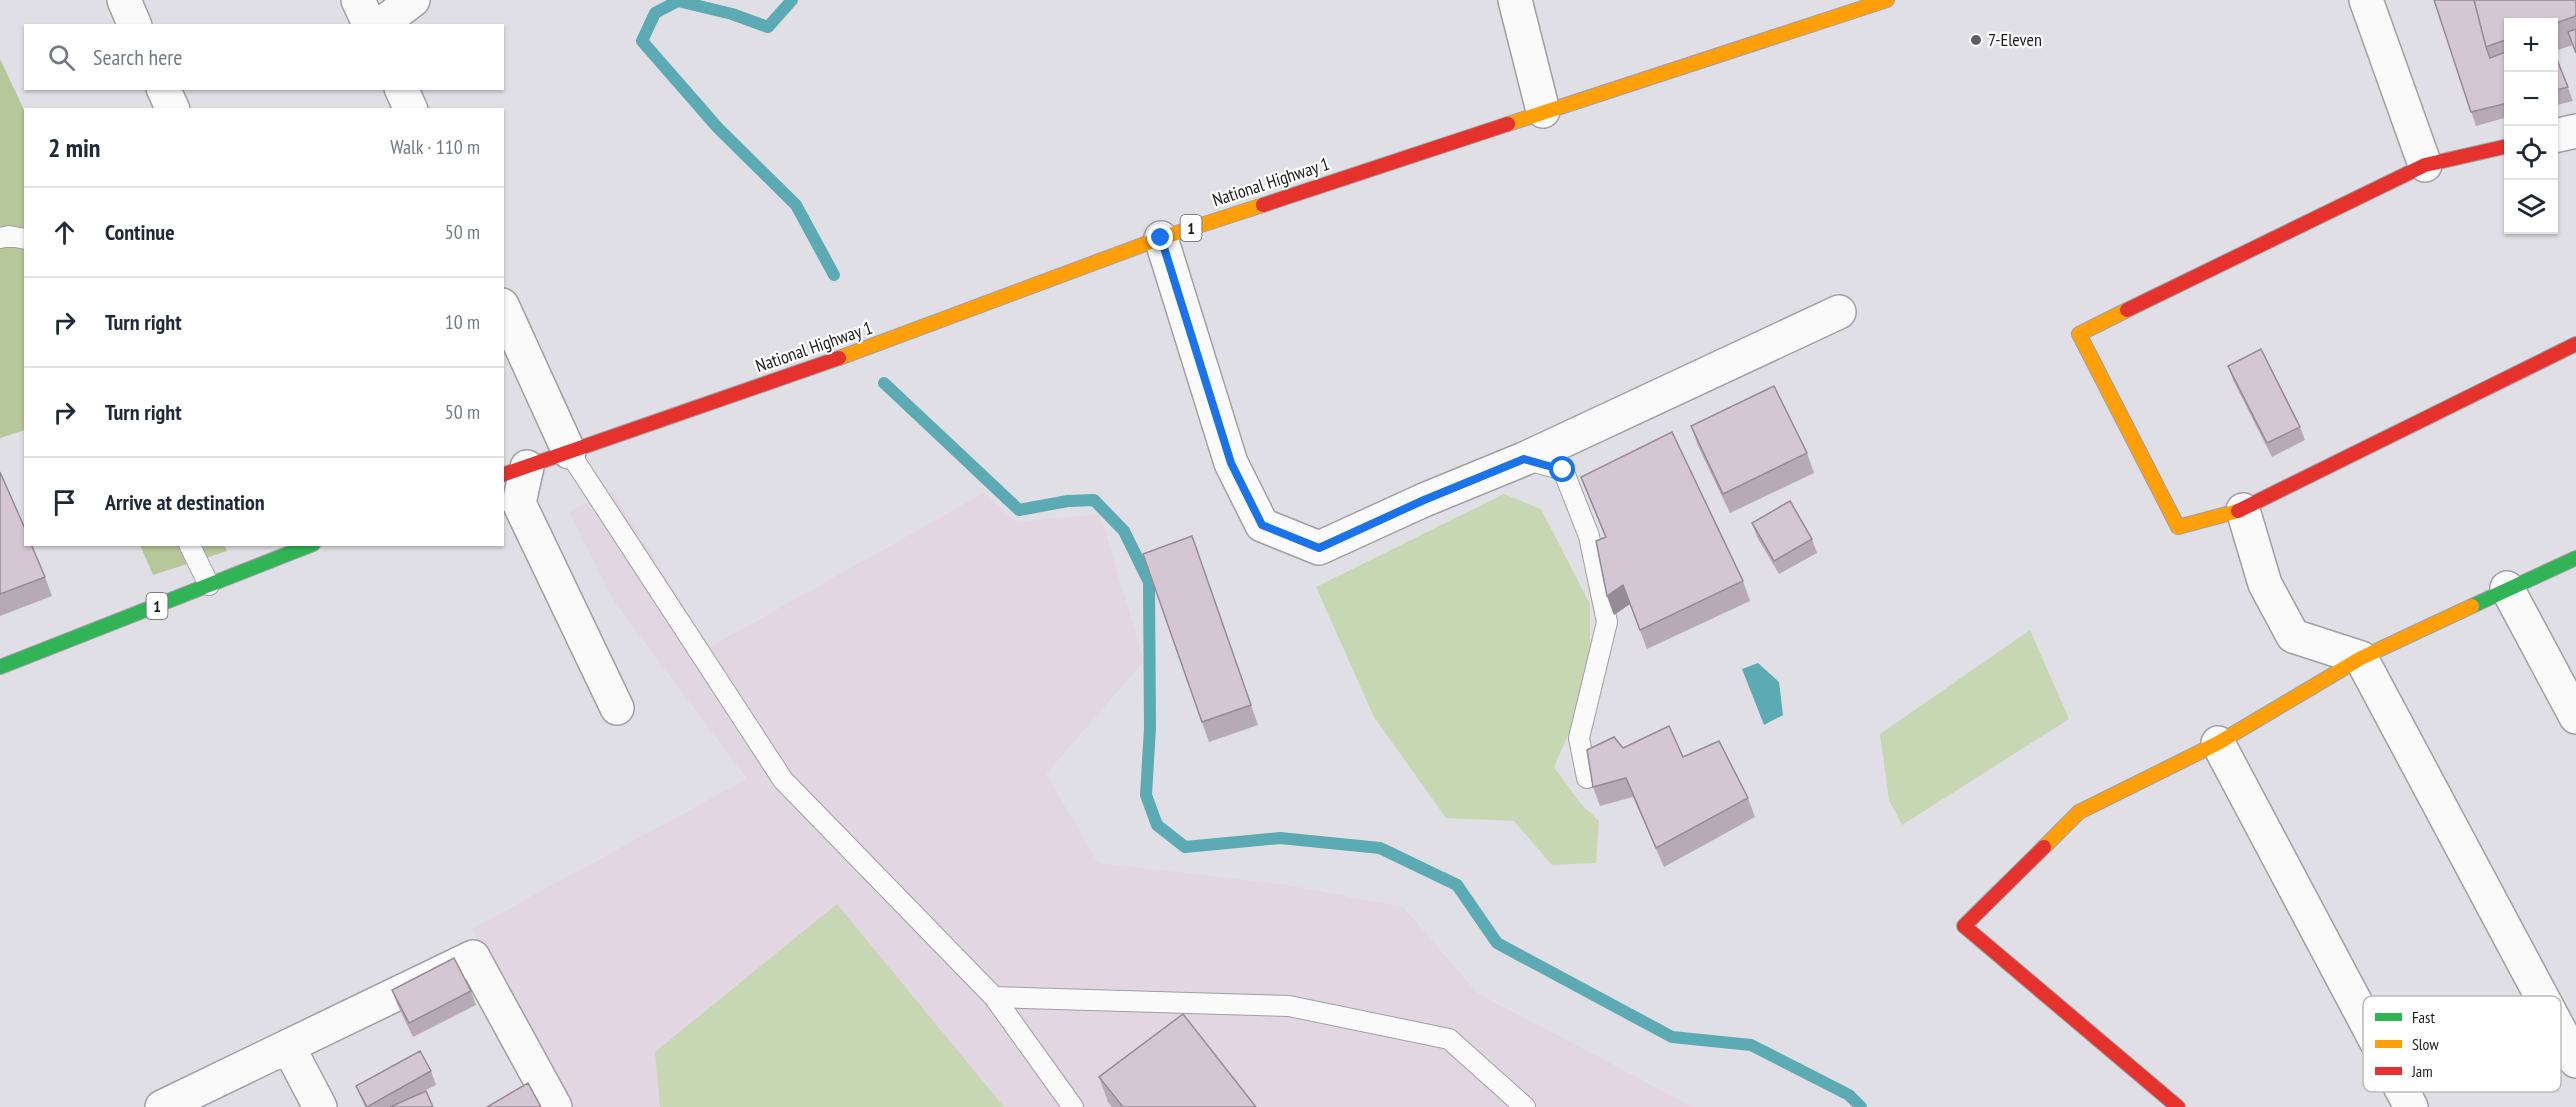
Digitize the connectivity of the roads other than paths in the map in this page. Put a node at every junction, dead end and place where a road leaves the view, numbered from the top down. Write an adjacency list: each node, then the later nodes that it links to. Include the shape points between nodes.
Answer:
1 (124, 0): 7 (street)
2 (358, 0): 8 (street)
3 (413, 0): 9 (street)
4 (1515, 0): 14 (street)
5 (1887, 0): 14 (main road, National Highway 1 / 1)
6 (2366, 0): 18 (street)
7 (134, 24)
8 (369, 24)
9 (382, 24)
10 (165, 90): 12 (street)
11 (402, 90): 13 (street)
12 (172, 108)
13 (410, 108)
14 (1543, 111): 20 (main road, National Highway 1 / 1)
15 (2576, 131): 16 (street)
16 (2558, 135)
17 (2504, 147): 18 (main road)
18 (2425, 165): 28 (main road, via 2079,334 2178,527)
19 (0, 238): 21 (lane)
20 (1161, 238): 25 (main road, National Highway 1 / 1, via 881,343); 26 (street, via 1231,463 1262,525 1319,548)
21 (24, 239)
22 (504, 309): 25 (street)
23 (1839, 312): 26 (street)
24 (2576, 344): 28 (main road)
25 (569, 452): 27 (main road, National Highway 1 / 1); 41 (lane, via 783,780)
26 (1524, 459): 39 (lane, via 1563,470 1589,536 1607,622 1579,738)
27 (515, 471): 36 (street, via 519,503)
28 (2243, 510): 34 (street, via 2265,584 2294,636)
29 (190, 546): 32 (lane)
30 (308, 546): 32 (main road, 1)
31 (2576, 558): 33 (main road)
32 (209, 585): 35 (main road, 1)
33 (2507, 588): 34 (main road); 37 (street)
34 (2361, 658): 38 (main road); 40 (street)
35 (0, 667)
36 (617, 708)
37 (2576, 717)
38 (2218, 743): 42 (street); 52 (main road, via 2079,812 1964,926)
39 (1587, 778)
40 (2541, 996)
41 (994, 997): 50 (lane); 51 (lane, via 1289,1006 1449,1039)
42 (2363, 1016)
43 (2561, 1033): 45 (street)
44 (288, 1046): 47 (street); 48 (street); 49 (street, via 473,957)
45 (2576, 1061)
46 (2403, 1092): 53 (street)
47 (162, 1107)
48 (320, 1107)
49 (555, 1107)
50 (1073, 1107)
51 (1525, 1107)
52 (2178, 1107)
53 (2411, 1107)

